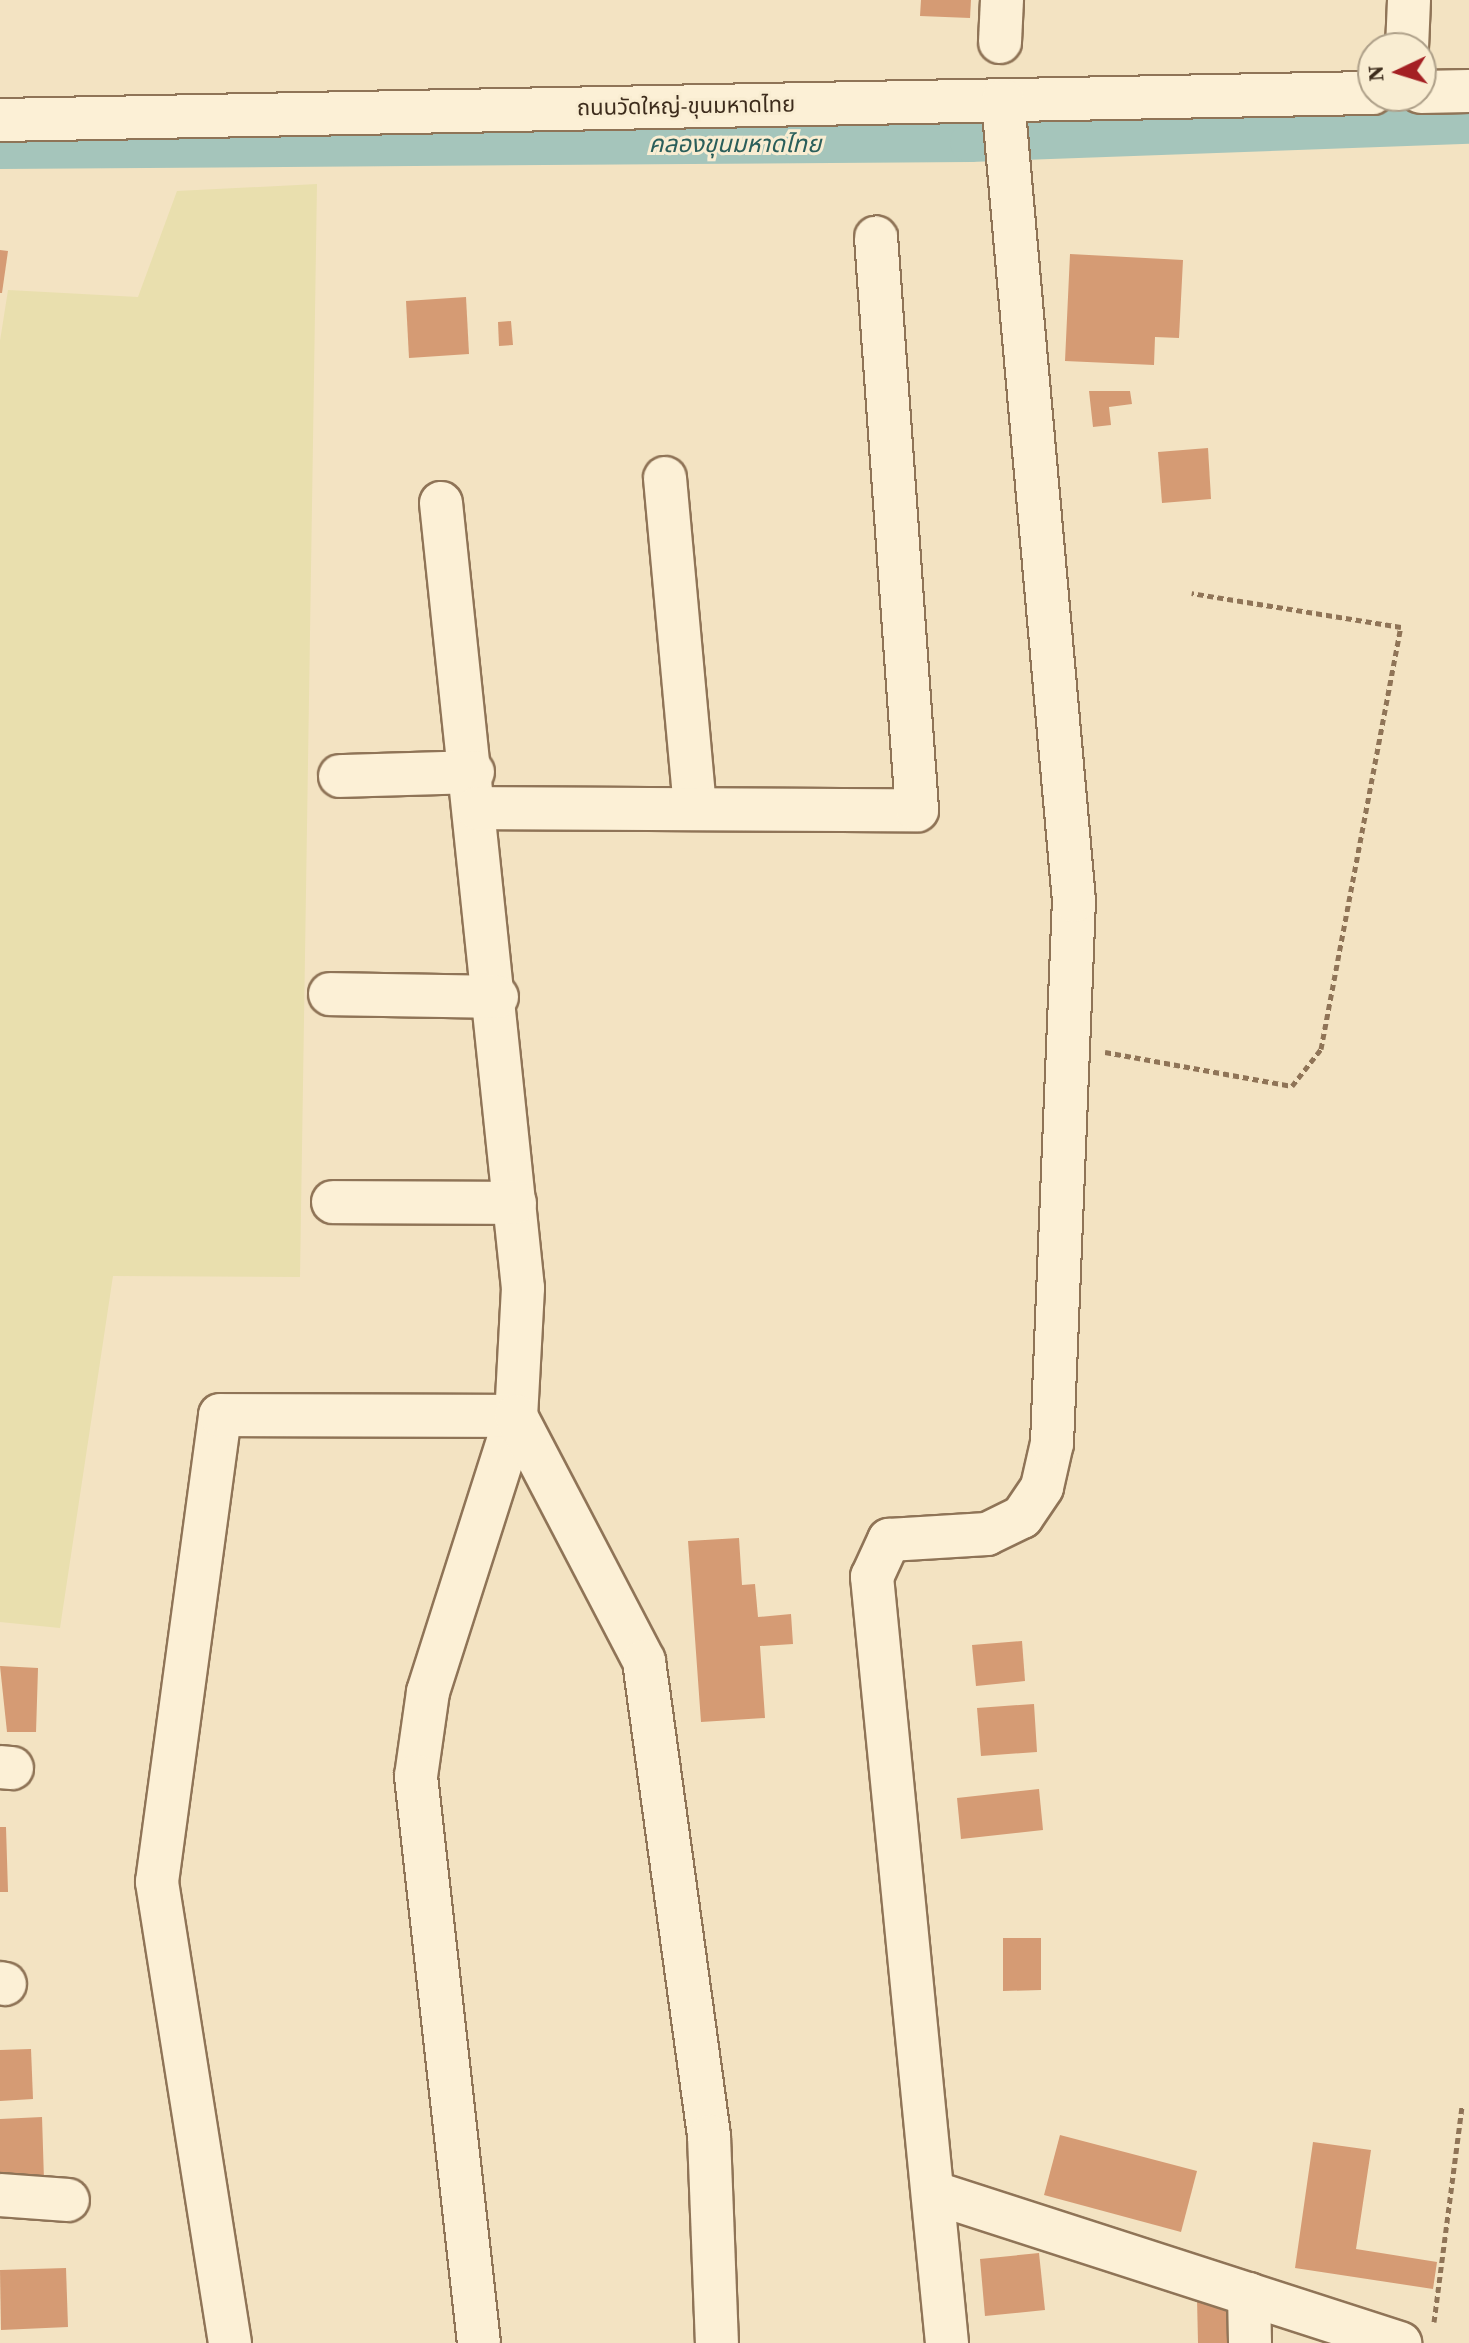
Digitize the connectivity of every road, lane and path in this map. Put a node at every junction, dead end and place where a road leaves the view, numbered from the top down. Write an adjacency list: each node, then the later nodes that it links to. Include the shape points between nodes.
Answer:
1 (1002, 0): 4 (street)
2 (1409, 0): 3 (street)
3 (1408, 32)
4 (1000, 42)
5 (1469, 91): 6 (street)
6 (1437, 92)
7 (1357, 94): 8 (street, ถนนวัดใหญ่-ขุนมหาดไทย)
8 (1004, 107): 9 (street, ถนนวัดใหญ่-ขุนมหาดไทย); 19 (street, via 1074,901)
9 (0, 120)
10 (876, 237): 16 (street, via 917,810)
11 (665, 478): 16 (street)
12 (441, 503): 15 (street)
13 (1192, 593): 19 (path, via 1401,627 1321,1049 1292,1086)
14 (340, 776): 15 (street)
15 (475, 790): 16 (street); 18 (street)
16 (695, 809)
17 (330, 994): 18 (street)
18 (497, 997): 21 (street)
19 (1069, 1046): 24 (street, via 1052,1443 1042,1487 1022,1517 987,1534 889,1540 872,1577)
20 (333, 1202): 21 (street)
21 (515, 1203): 22 (street, via 523,1288)
22 (516, 1416): 29 (street, via 220,1415 157,1882); 30 (street, via 428,1692 416,1776); 31 (street, via 644,1661 709,2136)
23 (1462, 2107): 28 (path)
24 (935, 2193): 27 (street); 32 (street)
25 (0, 2195): 26 (street)
26 (68, 2200)
27 (1249, 2294): 28 (street); 33 (street)
28 (1416, 2335)
29 (230, 2343)
30 (479, 2343)
31 (717, 2343)
32 (947, 2343)
33 (1250, 2343)

